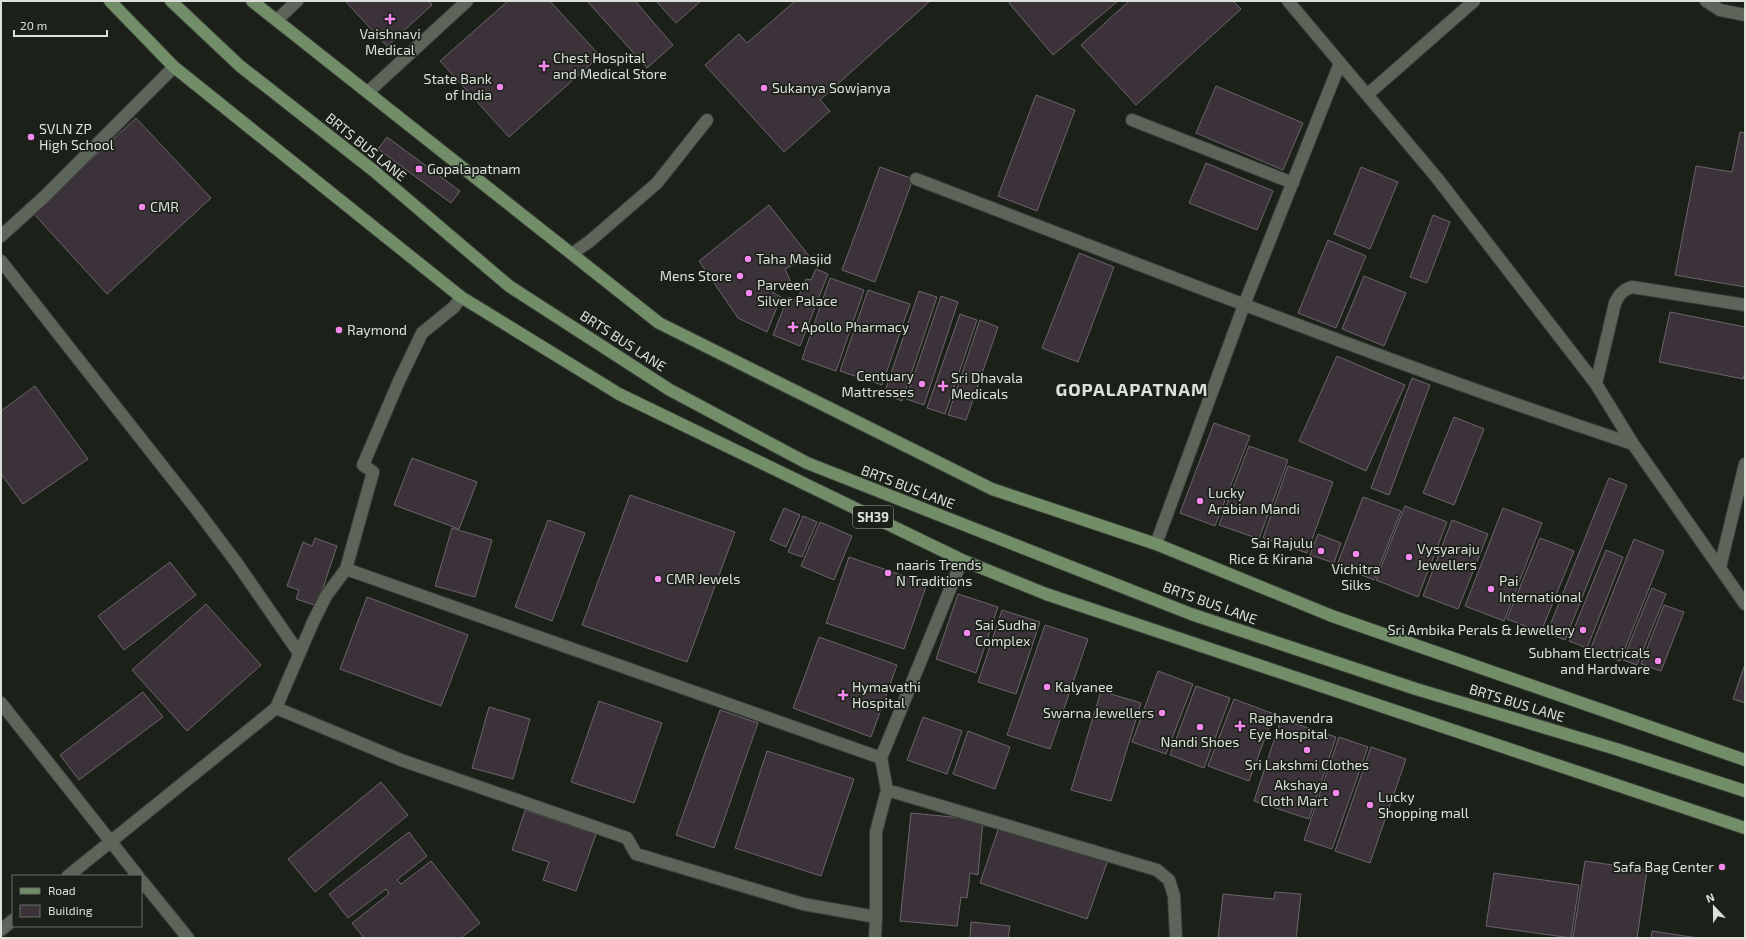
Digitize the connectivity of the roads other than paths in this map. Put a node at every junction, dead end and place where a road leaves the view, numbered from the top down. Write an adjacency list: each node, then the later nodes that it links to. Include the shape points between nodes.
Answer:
1 (110, 1): 12 (main road, SH39)
2 (171, 1): 39 (main road, BRTS BUS LANE, via 240,66 374,171 509,286 670,390 807,463 1191,614 1416,689)
3 (252, 1): 10 (main road)
4 (297, 1): 10 (street)
5 (467, 1): 13 (street)
6 (1288, 1): 11 (street)
7 (1474, 1): 14 (street)
8 (1706, 1): 9 (street, via 1720,10)
9 (1745, 15)
10 (277, 20): 13 (main road)
11 (1340, 63): 14 (street); 18 (street)
12 (174, 67): 19 (street, via 44,197); 22 (main road, SH39)
13 (368, 92): 20 (main road)
14 (1367, 95): 25 (street, via 1437,178)
15 (707, 120): 20 (street, via 658,183)
16 (1132, 120): 18 (street)
17 (916, 179): 23 (street)
18 (1292, 183): 23 (street)
19 (1, 236)
20 (572, 254): 28 (main road, via 659,323 985,486)
21 (1, 261): 33 (street, via 205,522)
22 (461, 297): 29 (main road, SH39, via 619,394); 31 (street, via 454,307 422,333 363,465 373,472)
23 (1244, 305): 26 (street, via 1518,406); 28 (street)
24 (1745, 305): 25 (street, via 1632,287 1624,290 1615,303)
25 (1596, 384): 26 (street)
26 (1633, 444): 30 (street)
27 (1745, 464): 30 (street)
28 (1156, 544): 37 (main road, via 1332,616)
29 (962, 560): 36 (street); 40 (main road, SH39, via 1046,594)
30 (1720, 567): 32 (street)
31 (346, 569): 33 (street, via 326,596); 36 (street)
32 (1745, 604)
33 (299, 653): 35 (street)
34 (1, 702): 41 (street)
35 (276, 708): 41 (street); 45 (street, via 401,760 626,838 636,854 803,904)
36 (881, 758): 38 (street)
37 (1745, 760)
38 (887, 790): 45 (street, via 876,832); 50 (street, via 1157,870 1169,880 1174,896)
39 (1745, 791)
40 (1745, 828)
41 (110, 842): 42 (street); 43 (street)
42 (69, 875)
43 (137, 875)
44 (142, 881): 48 (street)
45 (876, 917): 49 (street)
46 (12, 921): 47 (street)
47 (1, 930)
48 (188, 938)
49 (876, 938)
50 (1176, 938)

